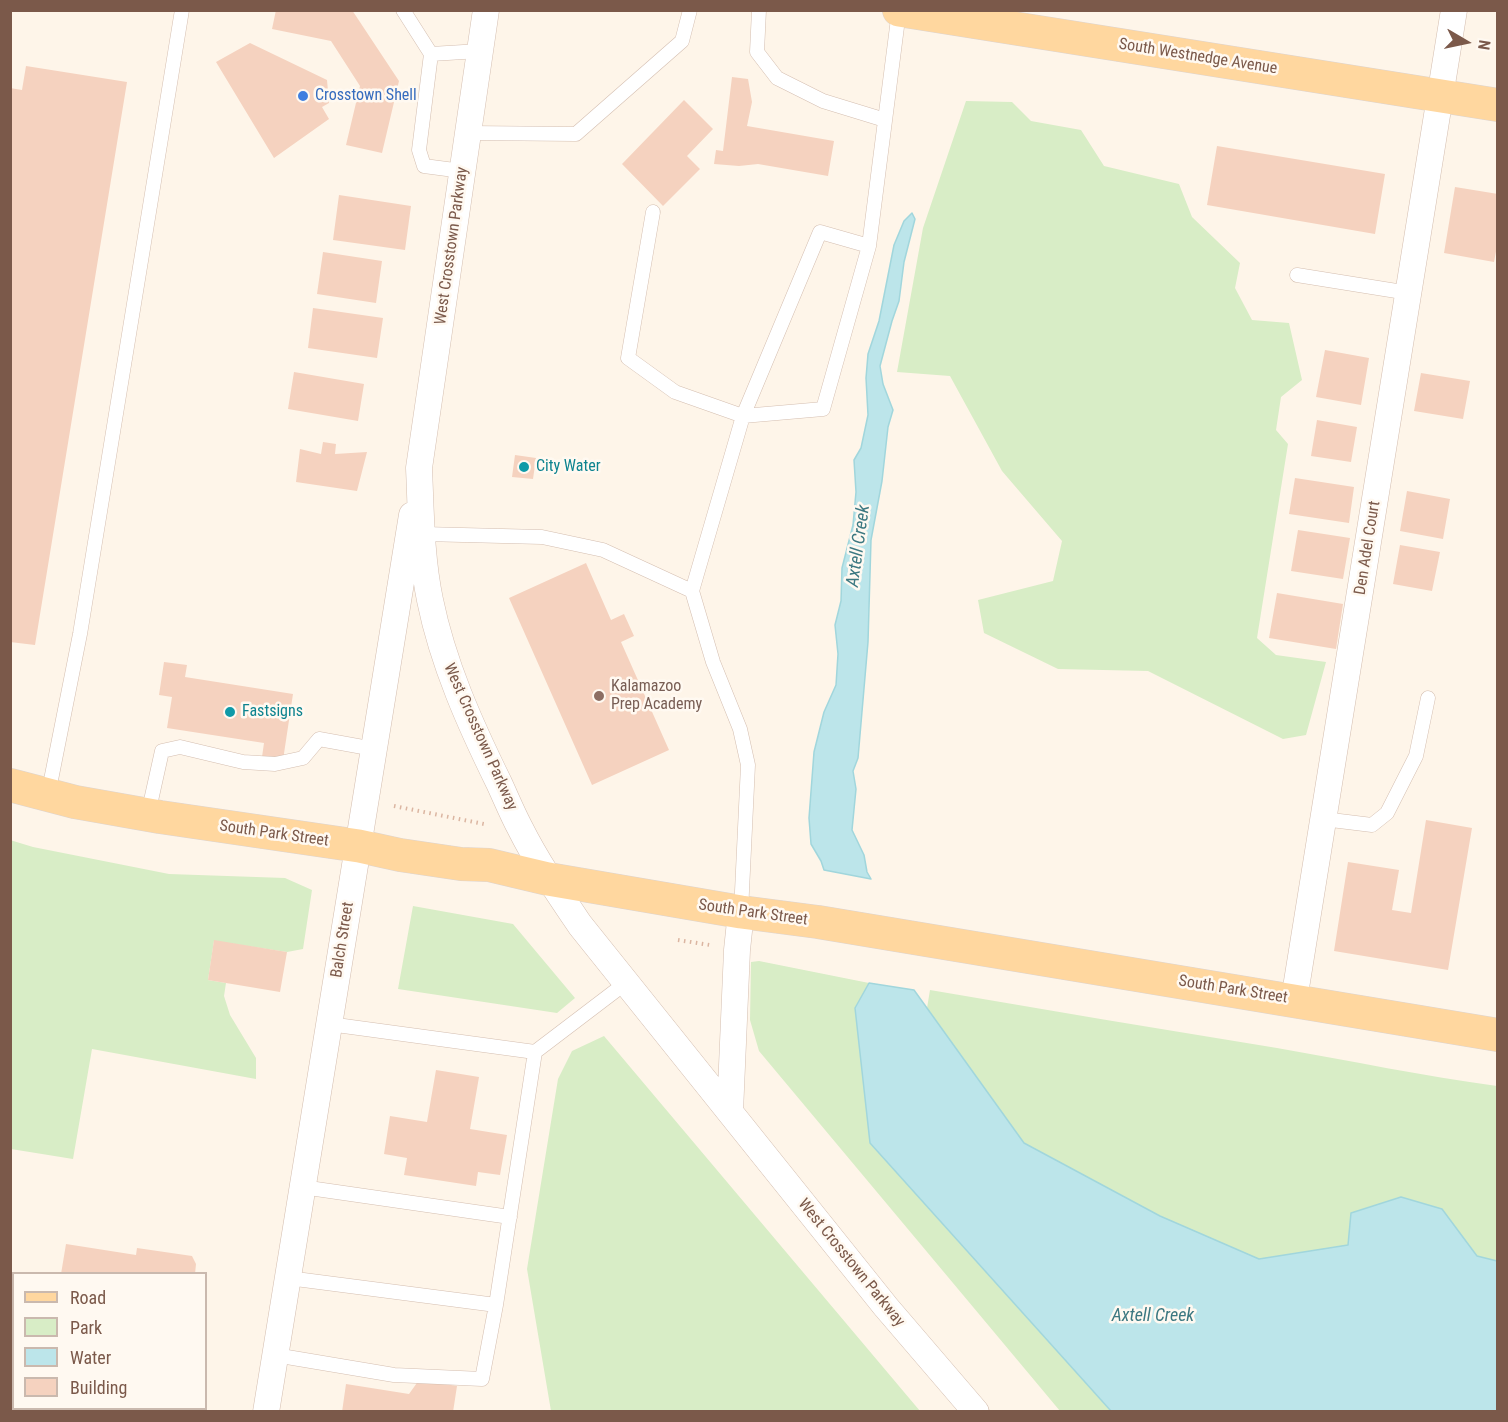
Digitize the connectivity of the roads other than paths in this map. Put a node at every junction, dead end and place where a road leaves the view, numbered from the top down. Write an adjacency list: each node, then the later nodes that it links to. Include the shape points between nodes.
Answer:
1 (182, 10): 27 (lane, via 80,634)
2 (403, 10): 10 (lane)
3 (486, 10): 9 (street, West Crosstown Parkway)
4 (690, 10): 14 (lane, via 682,40 576,134)
5 (759, 10): 13 (lane, via 757,52 777,78 823,100)
6 (899, 10): 8 (main road, South Westnedge Avenue); 13 (lane)
7 (1454, 10): 11 (street, Den Adel Court)
8 (970, 16): 11 (main road, South Westnedge Avenue)
9 (480, 51): 10 (lane); 14 (street, West Crosstown Parkway)
10 (431, 54): 15 (lane, via 419,150 424,166)
11 (1441, 95): 12 (main road, South Westnedge Avenue); 19 (street, Den Adel Court)
12 (1497, 105)
13 (885, 120): 17 (lane)
14 (468, 133): 15 (street, West Crosstown Parkway)
15 (462, 171): 21 (street, West Crosstown Parkway)
16 (653, 212): 20 (lane, via 628,358 675,392)
17 (869, 246): 20 (lane, via 823,409); 20 (lane, via 820,232)
18 (1297, 275): 19 (lane)
19 (1409, 293): 29 (street, Den Adel Court)
20 (743, 416): 23 (lane)
21 (419, 468): 22 (street, West Crosstown Parkway); 25 (street, Balch Street)
22 (423, 534): 23 (lane, via 542,537 603,550); 31 (street, West Crosstown Parkway, via 429,597 452,679 520,828)
23 (692, 591): 32 (lane, via 712,662 740,729 748,765)
24 (1428, 698): 29 (lane, via 1416,756 1388,813 1372,825)
25 (374, 749): 28 (lane, via 319,739 303,758 275,764 243,762 180,747 162,750); 30 (street, Balch Street)
26 (10, 785): 27 (main road, South Park Street)
27 (48, 795): 28 (main road, South Park Street)
28 (148, 814): 30 (main road, South Park Street)
29 (1323, 819): 34 (street, Den Adel Court)
30 (359, 846): 31 (main road, South Park Street, via 461,864 489,865); 35 (street, Balch Street)
31 (548, 879): 32 (main road, South Park Street); 33 (street, West Crosstown Parkway)
32 (741, 912): 34 (main road, South Park Street); 38 (street)
33 (627, 982): 37 (lane); 38 (street, West Crosstown Parkway)
34 (1294, 1000): 36 (main road, South Park Street)
35 (329, 1024): 37 (lane); 39 (street, Balch Street)
36 (1497, 1035)
37 (535, 1052): 40 (lane)
38 (730, 1112): 45 (street, West Crosstown Parkway, via 886,1307)
39 (303, 1187): 40 (lane); 41 (street, Balch Street)
40 (510, 1217): 42 (lane)
41 (288, 1278): 42 (lane); 43 (street, Balch Street)
42 (496, 1305): 43 (lane, via 482,1379 394,1375)
43 (275, 1355): 44 (street, Balch Street)
44 (266, 1412)
45 (976, 1412)

